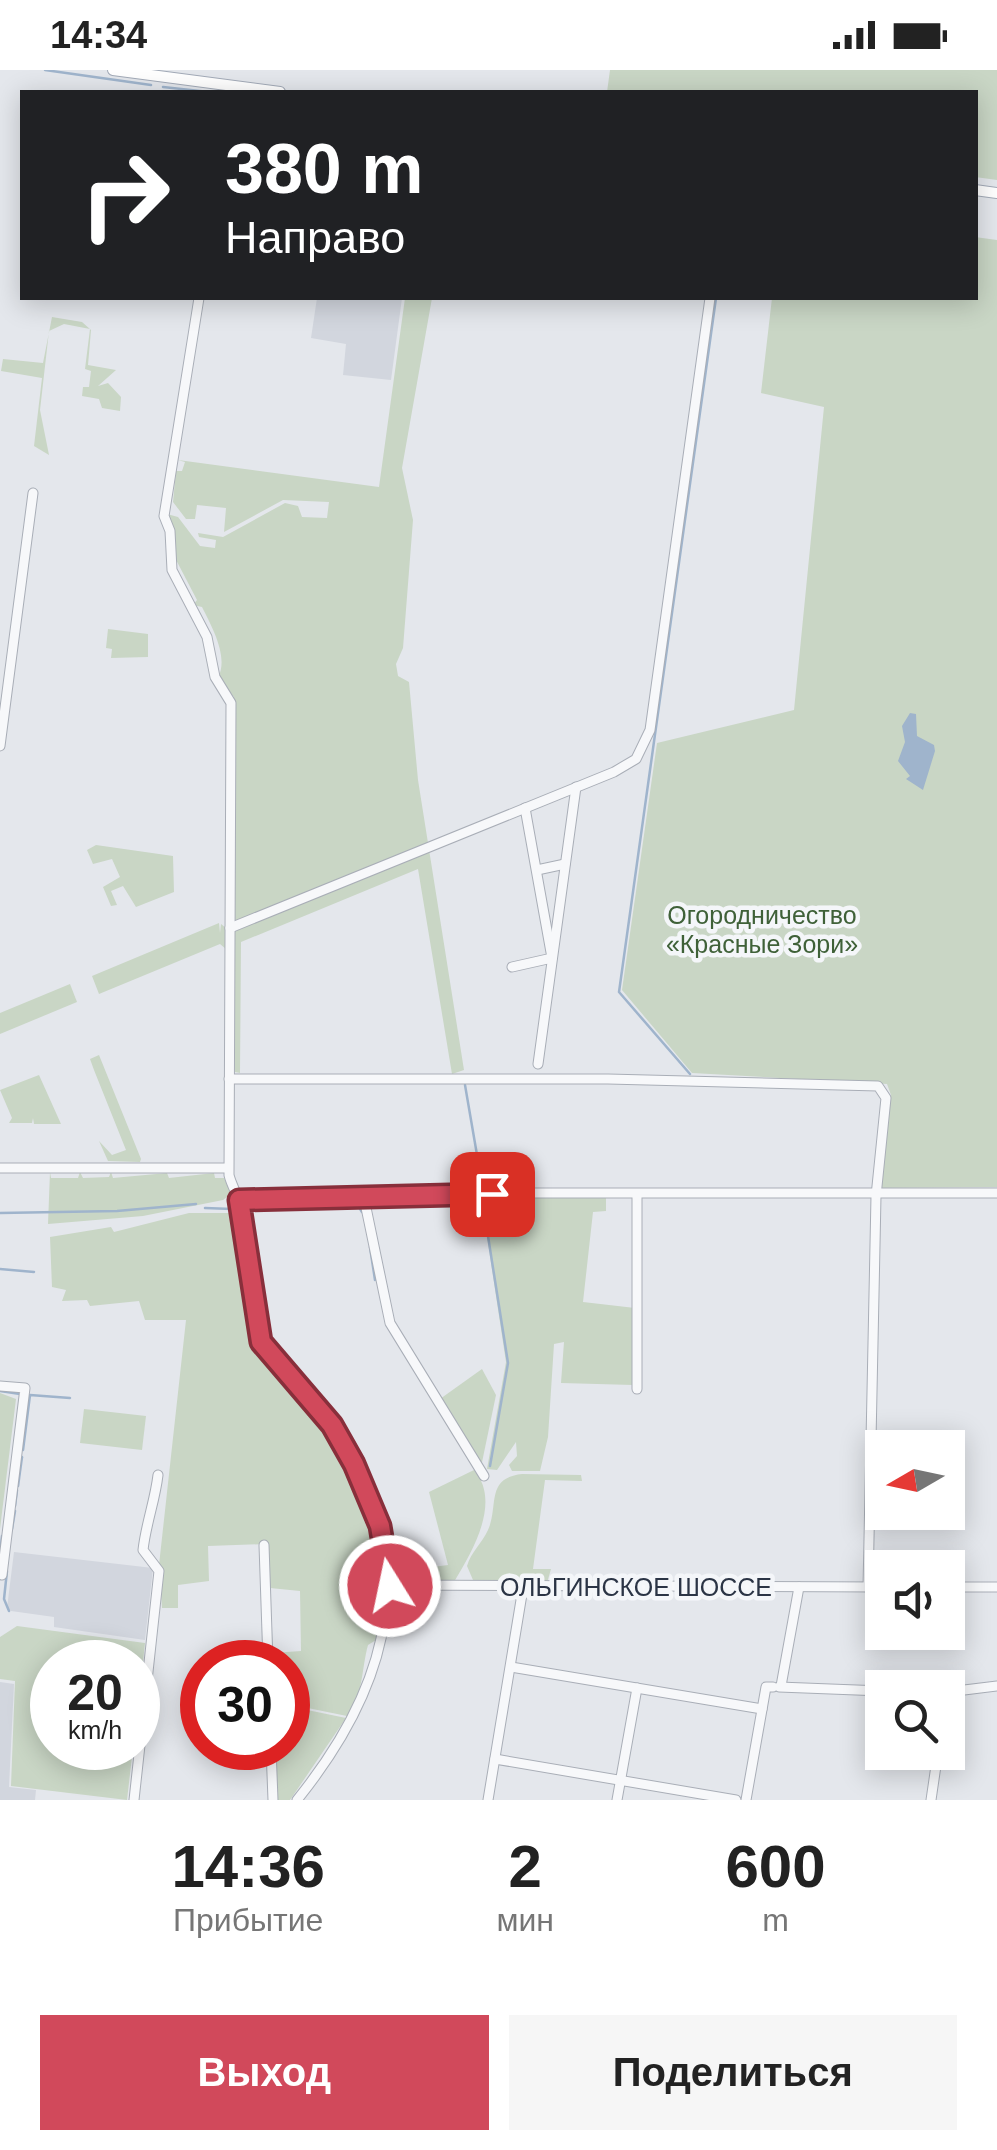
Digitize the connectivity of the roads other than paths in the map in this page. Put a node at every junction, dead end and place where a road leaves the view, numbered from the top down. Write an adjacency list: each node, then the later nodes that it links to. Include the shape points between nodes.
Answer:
1 (112, 70): 2 (main road)
2 (226, 89)
3 (198, 300): 11 (street, via 164,516 172,570 231,703)
4 (710, 300): 7 (street, via 650,730 630,764)
5 (33, 492): 6 (street)
6 (0, 746)
7 (576, 787): 8 (street); 9 (street)
8 (526, 808): 10 (street); 11 (street)
9 (565, 864): 10 (street); 12 (street)
10 (537, 870): 12 (street)
11 (230, 928): 15 (street)
12 (552, 958): 13 (street); 14 (street)
13 (512, 968)
14 (538, 1064)
15 (229, 1079): 17 (street); 20 (street, via 608,1078 878,1086 886,1098)
16 (0, 1168): 17 (street)
17 (228, 1168): 22 (street)
18 (997, 1193): 20 (street)
19 (637, 1194): 20 (street); 21 (street); 24 (street)
20 (876, 1196): 28 (street)
21 (364, 1198): 22 (street); 26 (street, via 390,1323)
22 (239, 1200): 30 (street, via 261,1342 332,1425 354,1464 380,1526)
23 (0, 1386): 29 (street, via 25,1388)
24 (637, 1389)
25 (158, 1476): 48 (street, via 143,1550 159,1571)
26 (484, 1476)
27 (264, 1544): 36 (street)
28 (869, 1550)
29 (2, 1575)
30 (390, 1586): 34 (street, ОЛЬГИНСКОЕ ШОССЕ); 50 (street, via 368,1682)
31 (798, 1587): 34 (street, ОЛЬГИНСКОЕ ШОССЕ); 35 (street, ОЛЬГИНСКОЕ ШОССЕ); 39 (street, via 786,1682)
32 (965, 1587): 33 (street)
33 (997, 1587)
34 (523, 1588): 37 (street)
35 (865, 1588)
36 (267, 1640)
37 (511, 1666): 40 (street); 44 (street)
38 (997, 1686): 42 (street)
39 (776, 1687): 41 (street); 43 (street, via 766,1687)
40 (638, 1688): 43 (street); 47 (street)
41 (865, 1690)
42 (965, 1691)
43 (762, 1709): 54 (street)
44 (495, 1759): 47 (street); 51 (street)
45 (272, 1770): 49 (street)
46 (935, 1770): 55 (street)
47 (621, 1780): 52 (street); 53 (street)
48 (134, 1800)
49 (272, 1800)
50 (297, 1800)
51 (488, 1800)
52 (618, 1800)
53 (736, 1800)
54 (746, 1800)
55 (930, 1800)

